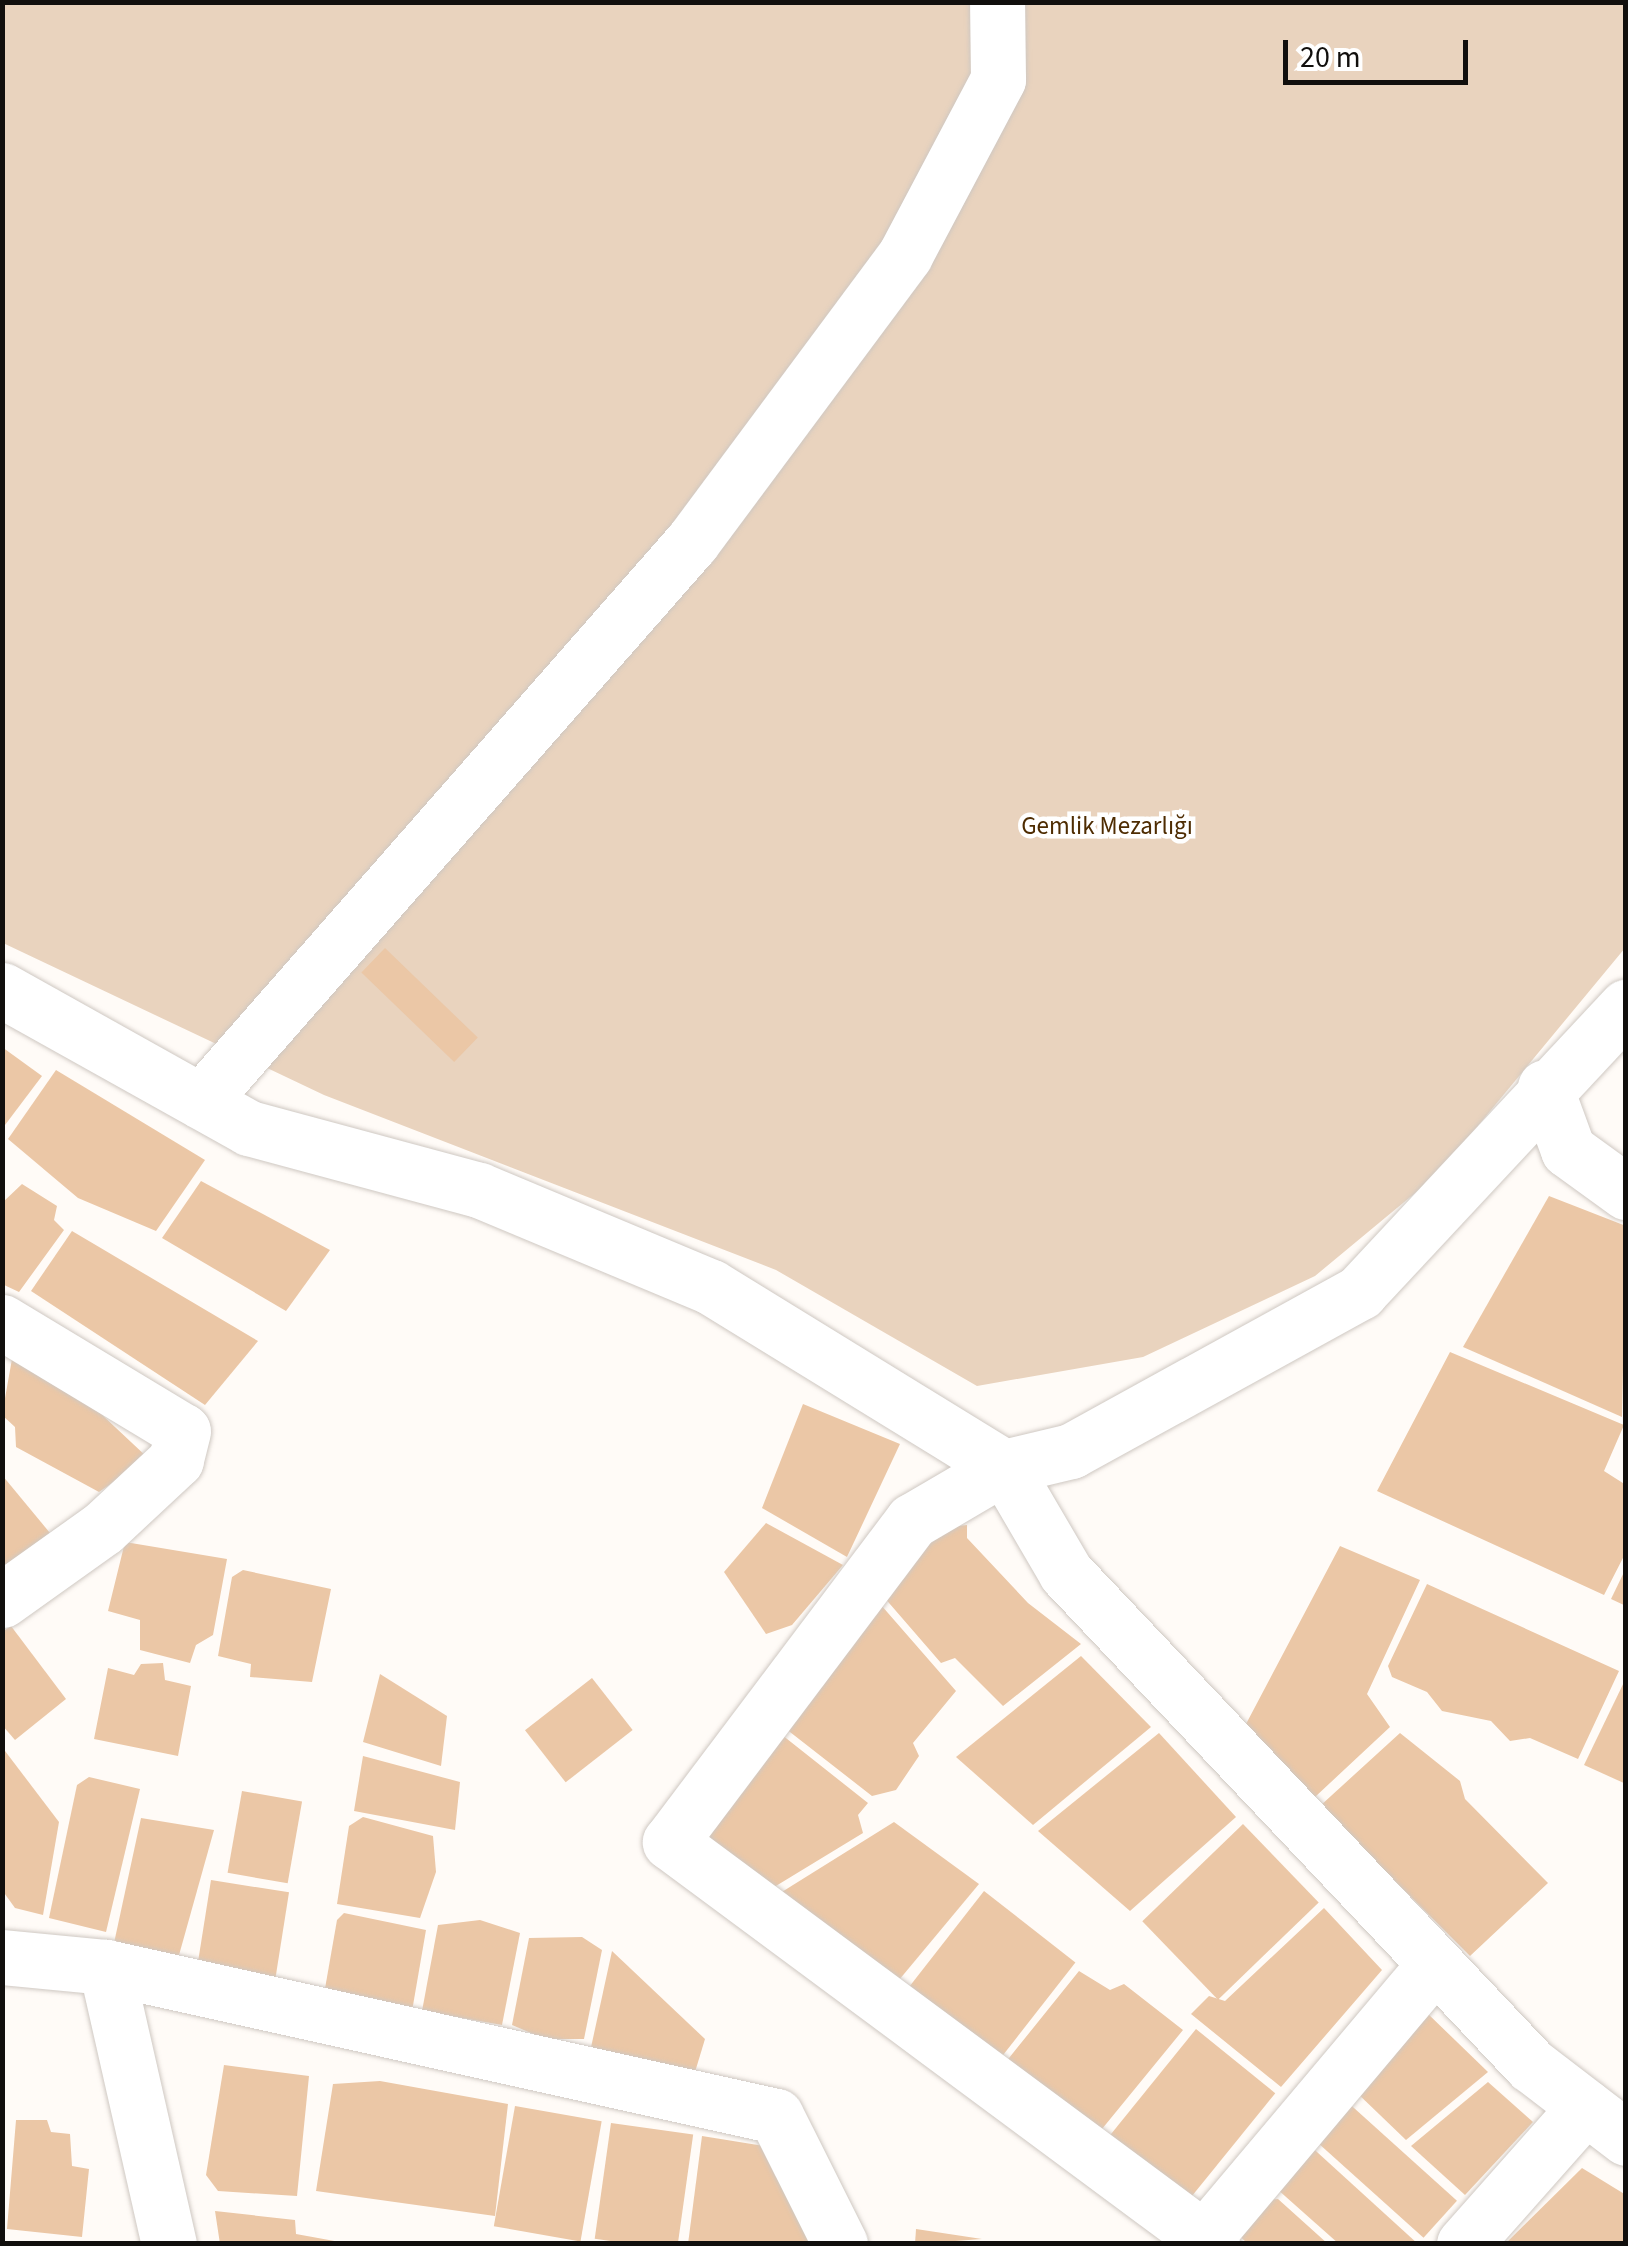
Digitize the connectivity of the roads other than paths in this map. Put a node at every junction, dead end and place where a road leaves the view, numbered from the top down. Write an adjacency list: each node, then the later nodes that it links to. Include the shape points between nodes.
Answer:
1 (997, 2): 5 (street, via 998,79 905,255 692,542)
2 (2, 990): 5 (street)
3 (1626, 1007): 4 (street)
4 (1546, 1086): 6 (street, via 1568,1150); 8 (street, via 1360,1292 1071,1452)
5 (201, 1101): 8 (street, via 249,1128 479,1190 710,1287)
6 (1626, 1192)
7 (2, 1322): 9 (street, via 183,1431 176,1460 104,1528)
8 (1004, 1467): 11 (street, via 1066,1573); 14 (street, via 912,1521 670,1842)
9 (2, 1600)
10 (2, 1957): 12 (street)
11 (1433, 1966): 13 (street, via 1530,2065); 14 (street)
12 (106, 1968): 15 (street); 16 (street, via 776,2116)
13 (1605, 2123): 17 (street)
14 (1208, 2240)
15 (169, 2244)
16 (840, 2244)
17 (1464, 2244)

